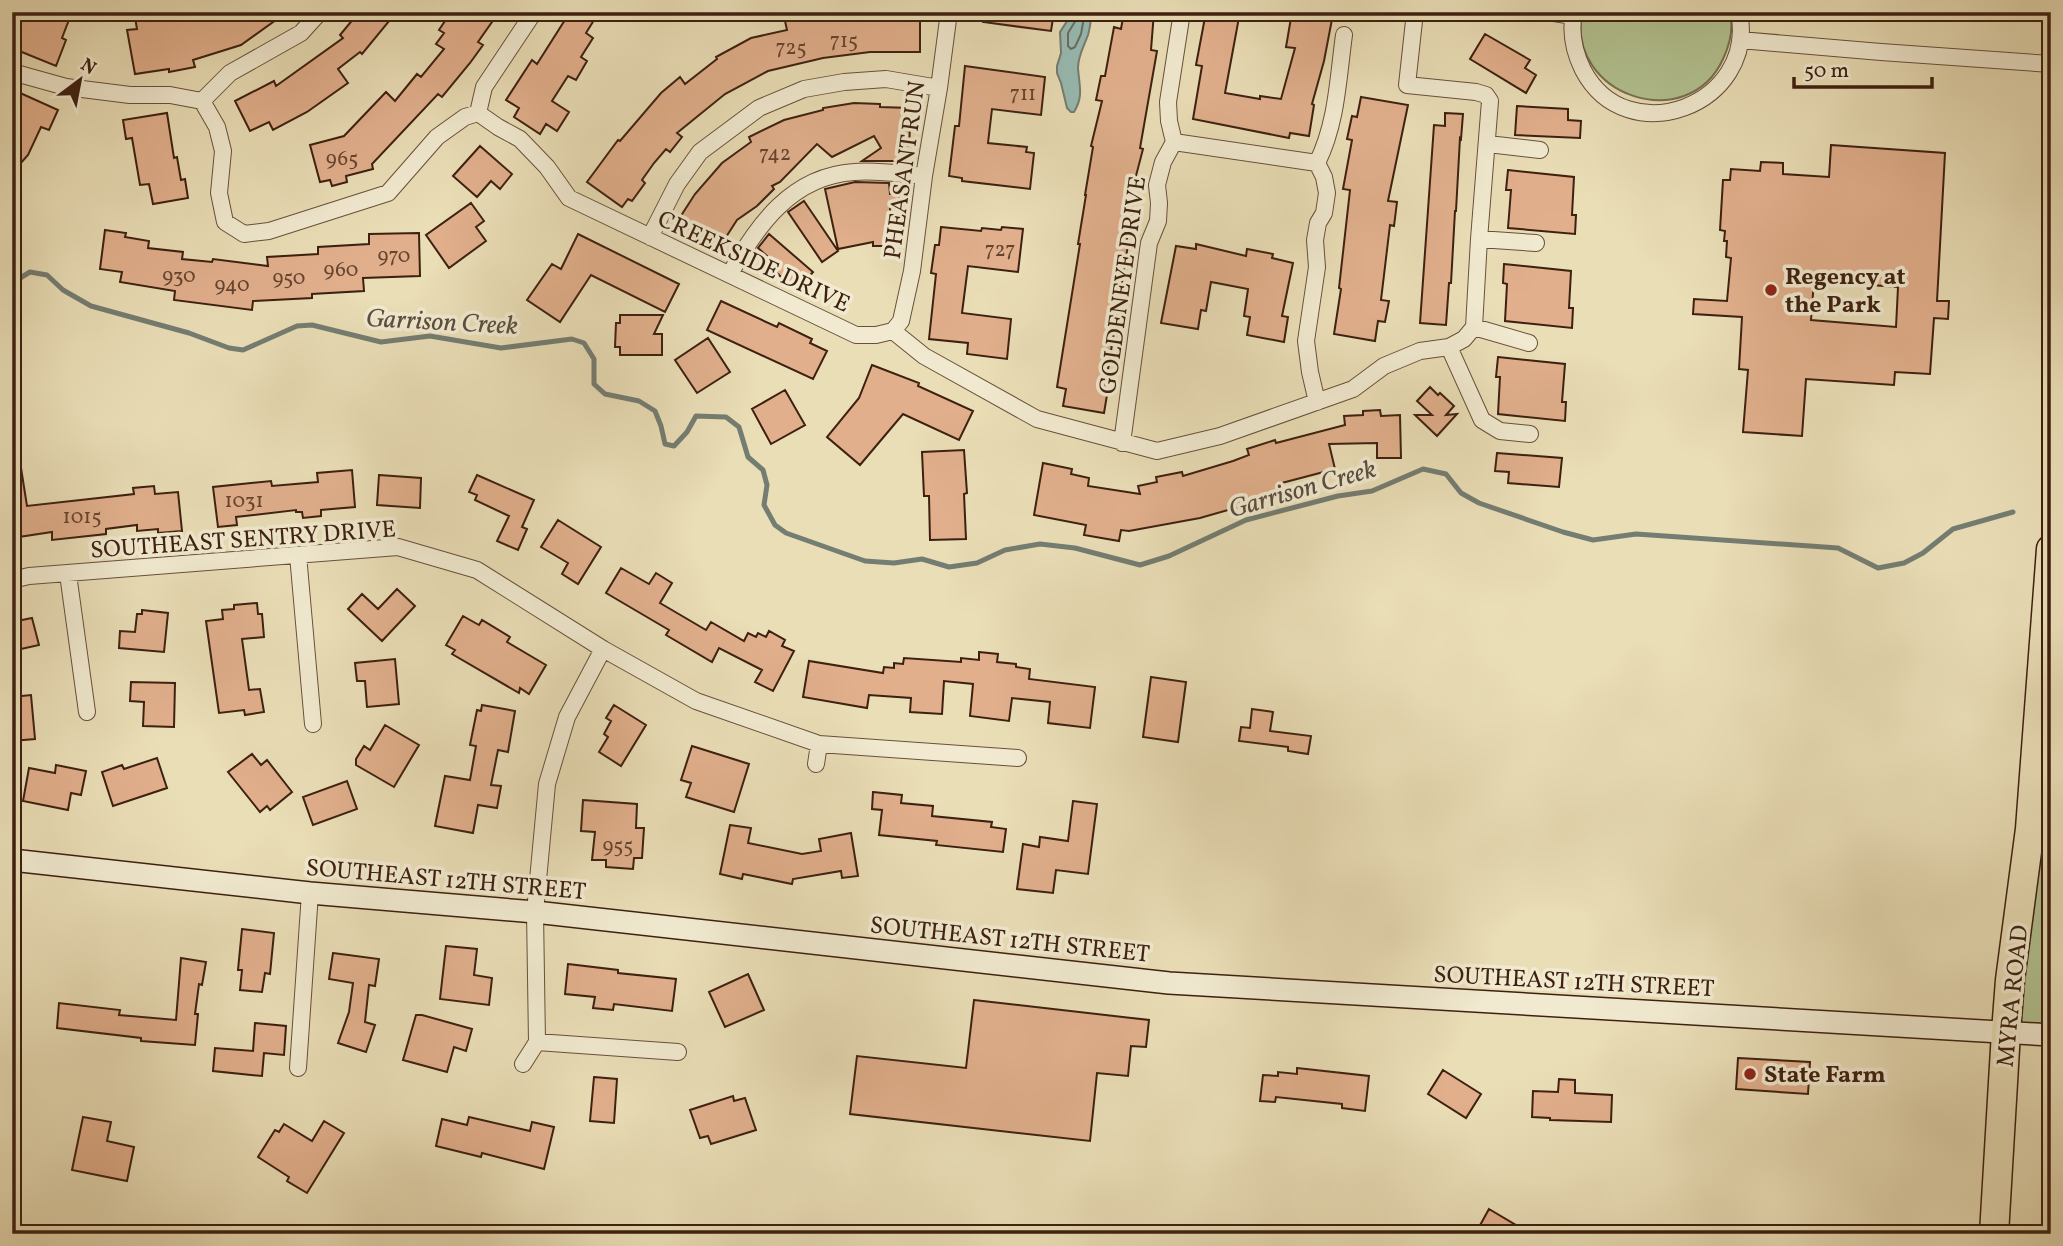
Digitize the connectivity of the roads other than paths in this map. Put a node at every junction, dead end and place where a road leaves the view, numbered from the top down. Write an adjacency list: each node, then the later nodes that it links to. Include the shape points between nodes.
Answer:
1 (320, 12): 14 (street, via 301,33 230,74)
2 (534, 12): 15 (street, via 484,87)
3 (949, 12): 13 (street, PHEASANT RUN)
4 (1182, 12): 16 (street, via 1168,102)
5 (1415, 12): 17 (street, via 1407,85 1486,95 1490,101)
6 (1548, 12): 8 (street)
7 (1739, 12): 10 (street)
8 (1573, 14): 10 (street, via 1577,58 1588,78 1606,97 1643,113 1675,111 1702,101 1722,83)
9 (1344, 35): 19 (street, via 1332,125)
10 (1740, 40): 11 (street)
11 (2051, 64)
12 (12, 72): 14 (street, via 66,87)
13 (939, 88): 20 (street, PHEASANT RUN); 21 (street, via 886,79 844,82 804,89 759,108 700,152 677,184)
14 (202, 101): 15 (street, via 217,127 223,151 219,193 225,222 244,234 269,231 388,193 438,137)
15 (478, 113): 21 (street, CREEKSIDE DRIVE, via 531,149 569,198)
16 (1174, 142): 19 (street); 31 (street, GOLDENEYE DRIVE, via 1157,185 1158,221 1150,243)
17 (1488, 144): 18 (street); 22 (street)
18 (1540, 150)
19 (1317, 163): 29 (street, via 1327,193 1315,240 1317,267 1306,341)
20 (924, 176): 24 (street, via 852,172 807,186 773,210 754,232); 26 (street, PHEASANT RUN, via 912,271 901,321)
21 (650, 237): 24 (street, CREEKSIDE DRIVE)
22 (1479, 239): 23 (street); 25 (street)
23 (1536, 243)
24 (730, 274): 26 (street, CREEKSIDE DRIVE, via 856,335)
25 (1475, 327): 27 (street); 28 (street)
26 (893, 331): 31 (street, via 924,356 1037,419)
27 (1528, 343)
28 (1449, 347): 29 (street, via 1420,351 1384,366 1353,389); 30 (street, via 1482,420 1500,431)
29 (1317, 402): 31 (street, via 1220,436 1157,451)
30 (1530, 434)
31 (1122, 443)
32 (2051, 549): 45 (highway, MYRA ROAD, via 2030,829)
33 (298, 555): 34 (street, SOUTHEAST SENTRY DRIVE); 36 (street, SOUTHEAST SENTRY DRIVE, via 398,547 477,570); 38 (street)
34 (68, 574): 35 (street, SOUTHEAST SENTRY DRIVE); 37 (street)
35 (12, 580)
36 (603, 649): 39 (street, SOUTHEAST SENTRY DRIVE, via 695,701); 44 (street, via 567,718 547,785)
37 (87, 712)
38 (313, 724)
39 (819, 744): 40 (street, SOUTHEAST SENTRY DRIVE); 41 (street)
40 (1018, 758)
41 (816, 764)
42 (12, 860): 43 (main road, SOUTHEAST 12TH STREET)
43 (310, 892): 44 (main road, SOUTHEAST 12TH STREET); 50 (street)
44 (535, 912): 45 (main road, SOUTHEAST 12TH STREET, via 1169,983); 47 (street)
45 (2006, 1032): 46 (main road, SOUTHEAST 12TH STREET); 51 (highway, MYRA ROAD)
46 (2051, 1035)
47 (537, 1042): 48 (street); 49 (street)
48 (678, 1052)
49 (523, 1064)
50 (298, 1068)
51 (1994, 1234)

